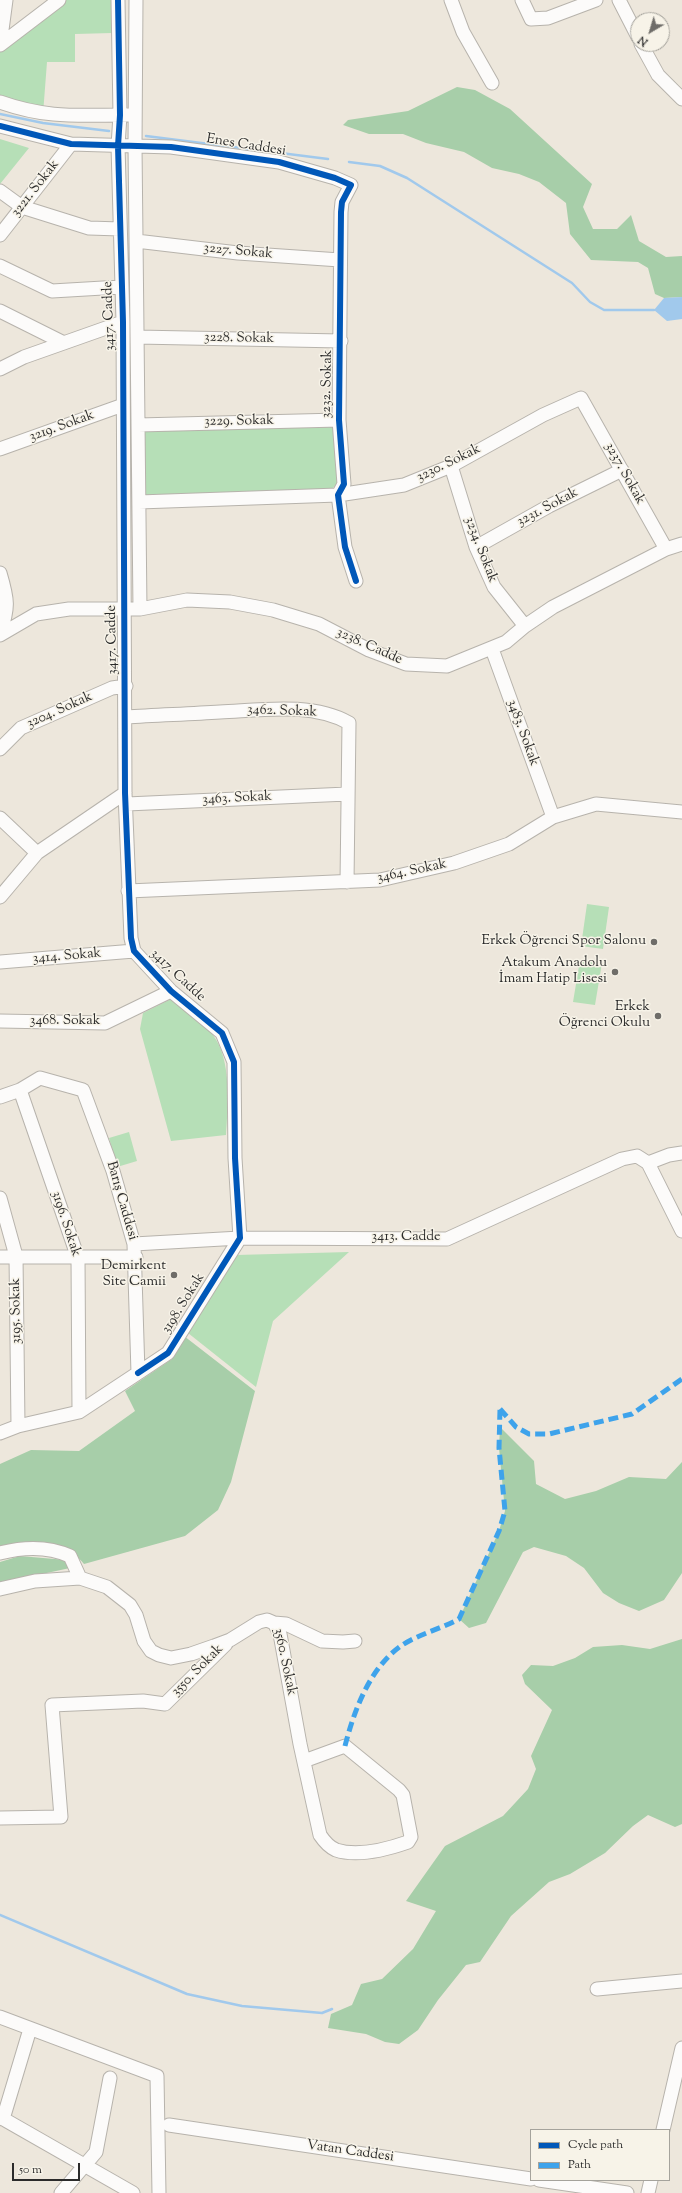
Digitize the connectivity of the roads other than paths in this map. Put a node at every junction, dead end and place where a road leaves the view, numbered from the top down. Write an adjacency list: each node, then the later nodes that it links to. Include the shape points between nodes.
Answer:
1 (6, 0): 10 (street)
2 (59, 0): 10 (street)
3 (118, 0): 15 (street, 3417. Cadde)
4 (136, 0): 16 (street, 3417. Cadde)
5 (451, 0): 12 (street, via 463,32)
6 (522, 0): 7 (street, via 531,19 548,18)
7 (596, 0)
8 (619, 0): 9 (street)
9 (630, 22)
10 (0, 45)
11 (645, 52): 13 (street, via 658,75)
12 (492, 83)
13 (682, 99)
14 (0, 102): 15 (street, via 22,110 56,116)
15 (120, 115): 16 (street); 19 (street, 3417. Cadde)
16 (135, 115): 20 (street, 3417. Cadde)
17 (0, 126): 18 (street)
18 (71, 144): 19 (street); 23 (street, 3221. Sokak)
19 (118, 146): 20 (street, Enes Caddesi); 24 (street, 3417. Cadde)
20 (135, 146): 21 (street, Enes Caddesi, via 171,147 279,162); 26 (street, 3417. Cadde)
21 (351, 185): 27 (street, 3232. Sokak, via 342,202)
22 (0, 191): 23 (street)
23 (22, 207): 24 (street, via 89,228); 25 (street, 3221. Sokak)
24 (120, 229): 29 (street, 3417. Cadde)
25 (0, 235)
26 (136, 241): 27 (street, 3227. Sokak, via 238,253); 32 (street, 3417. Cadde)
27 (340, 260): 33 (street, 3232. Sokak)
28 (0, 266): 29 (street, via 52,291)
29 (120, 287): 31 (street, 3417. Cadde)
30 (0, 311): 34 (street)
31 (123, 322): 34 (street); 37 (street, 3417. Cadde)
32 (137, 337): 33 (street, 3228. Sokak); 39 (street, 3417. Cadde)
33 (341, 341): 38 (street, 3232. Sokak)
34 (64, 343): 35 (street)
35 (0, 368)
36 (581, 398): 41 (street, 3230. Sokak, via 543,415); 42 (street, 3237. Sokak)
37 (123, 405): 40 (street, 3219. Sokak); 50 (street, 3417. Cadde)
38 (339, 420): 39 (street, 3229. Sokak); 43 (street, 3232. Sokak, via 344,484)
39 (138, 425): 44 (street, 3417. Cadde)
40 (0, 449)
41 (451, 466): 43 (street, 3230. Sokak, via 404,485); 46 (street, 3234. Sokak)
42 (622, 470): 46 (street, 3231. Sokak, via 549,506); 47 (street, 3237. Sokak)
43 (338, 495): 44 (street, 3230. Sokak); 49 (street, 3232. Sokak, via 345,547)
44 (139, 502): 51 (street, 3417. Cadde)
45 (682, 544): 47 (street, 3238. Cadde)
46 (476, 547): 52 (street, 3234. Sokak, via 494,587)
47 (666, 549): 52 (street, 3238. Cadde, via 553,607)
48 (0, 573): 53 (street, via 8,598)
49 (356, 582)
50 (125, 609): 51 (street, 3238. Cadde); 53 (street, 3238. Cadde, via 69,609 36,614); 55 (street, 3417. Cadde)
51 (140, 609): 54 (street, 3238. Cadde, via 187,600 230,602 273,610 319,624 369,650 406,664 447,666)
52 (524, 626): 54 (street, 3238. Cadde, via 506,642)
53 (0, 634)
54 (492, 649): 61 (street, 3483. Sokak)
55 (126, 686): 56 (street, 3417. Cadde); 57 (street, 3204. Sokak, via 112,688 21,728)
56 (126, 717): 58 (street, 3462. Sokak, via 274,709 338,717 350,723); 59 (street, 3417. Cadde)
57 (0, 749)
58 (347, 794): 59 (street, 3463. Sokak); 64 (street, 3462. Sokak)
59 (126, 798): 63 (street); 65 (street, 3417. Cadde)
60 (682, 812): 61 (street, 3464. Sokak, via 596,804)
61 (553, 817): 64 (street, 3464. Sokak, via 509,844 454,863 380,880)
62 (0, 818): 63 (street)
63 (37, 853): 66 (street)
64 (347, 882): 65 (street, 3464. Sokak)
65 (128, 891): 67 (street, 3417. Cadde)
66 (0, 897)
67 (134, 951): 68 (street, 3414. Sokak); 69 (street, 3417. Cadde)
68 (0, 962)
69 (171, 991): 70 (street, 3468. Sokak, via 105,1023); 77 (street, 3417. Cadde, via 222,1032 234,1062 235,1158)
70 (0, 1021)
71 (20, 1090): 72 (street, Barış Caddesi); 78 (street, Barış Caddesi, via 40,1078 83,1090 113,1171); 81 (street, 3196. Sokak)
72 (0, 1097)
73 (682, 1153): 74 (street)
74 (648, 1163): 76 (street); 77 (street, 3413. Cadde, via 637,1156 622,1159 447,1239)
75 (0, 1198): 79 (street, 3195. Sokak)
76 (681, 1227)
77 (240, 1238): 78 (street, 3413. Cadde); 82 (street, 3198. Sokak, via 168,1353)
78 (135, 1251): 81 (street, 3413. Cadde); 82 (street, Barış Caddesi)
79 (16, 1256): 80 (street, 3413. Cadde); 81 (street, 3413. Cadde); 84 (street, 3195. Sokak)
80 (0, 1257)
81 (78, 1258): 83 (street, 3196. Sokak)
82 (138, 1372): 83 (street)
83 (79, 1412): 84 (street)
84 (18, 1426): 85 (street)
85 (0, 1433)
86 (0, 1553): 87 (street, via 18,1549 57,1550 70,1556)
87 (80, 1578): 88 (street, via 35,1581); 90 (street, 3550. Sokak, via 106,1587 130,1605 144,1641 151,1651 159,1655 171,1658 191,1654)
88 (0, 1589)
89 (274, 1623): 90 (street, 3550. Sokak, via 266,1620 258,1622); 91 (street, 3560. Sokak, via 286,1624 322,1641); 92 (street, 3560. Sokak, via 280,1634)
90 (230, 1640): 93 (street, 3550. Sokak, via 165,1704 143,1701 52,1705 61,1817)
91 (355, 1640)
92 (304, 1761): 92 (street, 3560. Sokak, via 316,1823 326,1843 336,1850 350,1852 368,1851 408,1842 411,1837 403,1795 345,1746)
93 (0, 1818)
94 (682, 1981): 95 (street)
95 (597, 1989)
96 (0, 2017): 97 (street)
97 (30, 2029): 100 (street); 109 (street, via 157,2076)
98 (682, 2048): 102 (street)
99 (110, 2078): 103 (street, via 96,2152)
100 (3, 2122): 103 (street)
101 (169, 2125): 104 (street, Vatan Caddesi)
102 (663, 2129)
103 (85, 2166): 107 (street); 108 (street)
104 (530, 2179)
105 (546, 2181): 110 (street)
106 (651, 2181): 111 (street)
107 (61, 2193)
108 (133, 2193)
109 (159, 2193)
110 (627, 2193)
111 (648, 2193)

